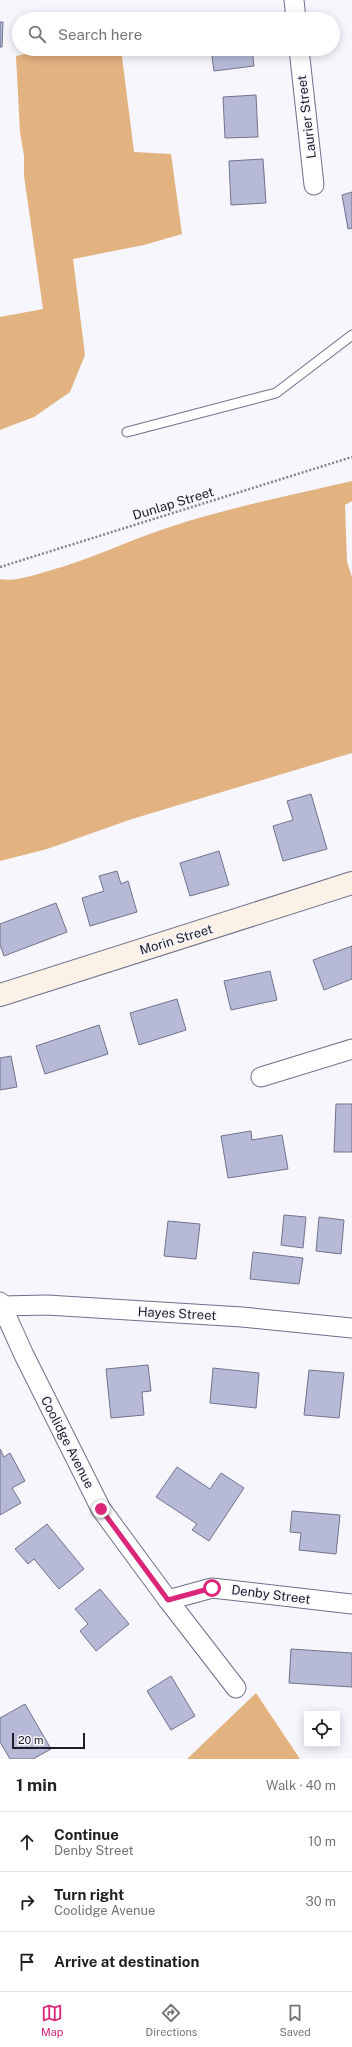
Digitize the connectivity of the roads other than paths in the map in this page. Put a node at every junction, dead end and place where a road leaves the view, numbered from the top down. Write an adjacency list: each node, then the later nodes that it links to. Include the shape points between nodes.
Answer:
1 (294, 0): 2 (street)
2 (295, 12)
3 (300, 56): 4 (street, Laurier Street)
4 (314, 185)
5 (352, 335): 6 (lane, via 276,393)
6 (127, 432)
7 (352, 883): 8 (street, Morin Street)
8 (0, 995)
9 (352, 1049): 10 (street)
10 (261, 1077)
11 (1, 1304): 12 (street, Hayes Street, via 234,1316); 13 (street, Coolidge Avenue, via 101,1509)
12 (352, 1328)
13 (168, 1600): 14 (street, Denby Street, via 212,1588); 15 (street, Coolidge Avenue)
14 (352, 1604)
15 (236, 1688)

